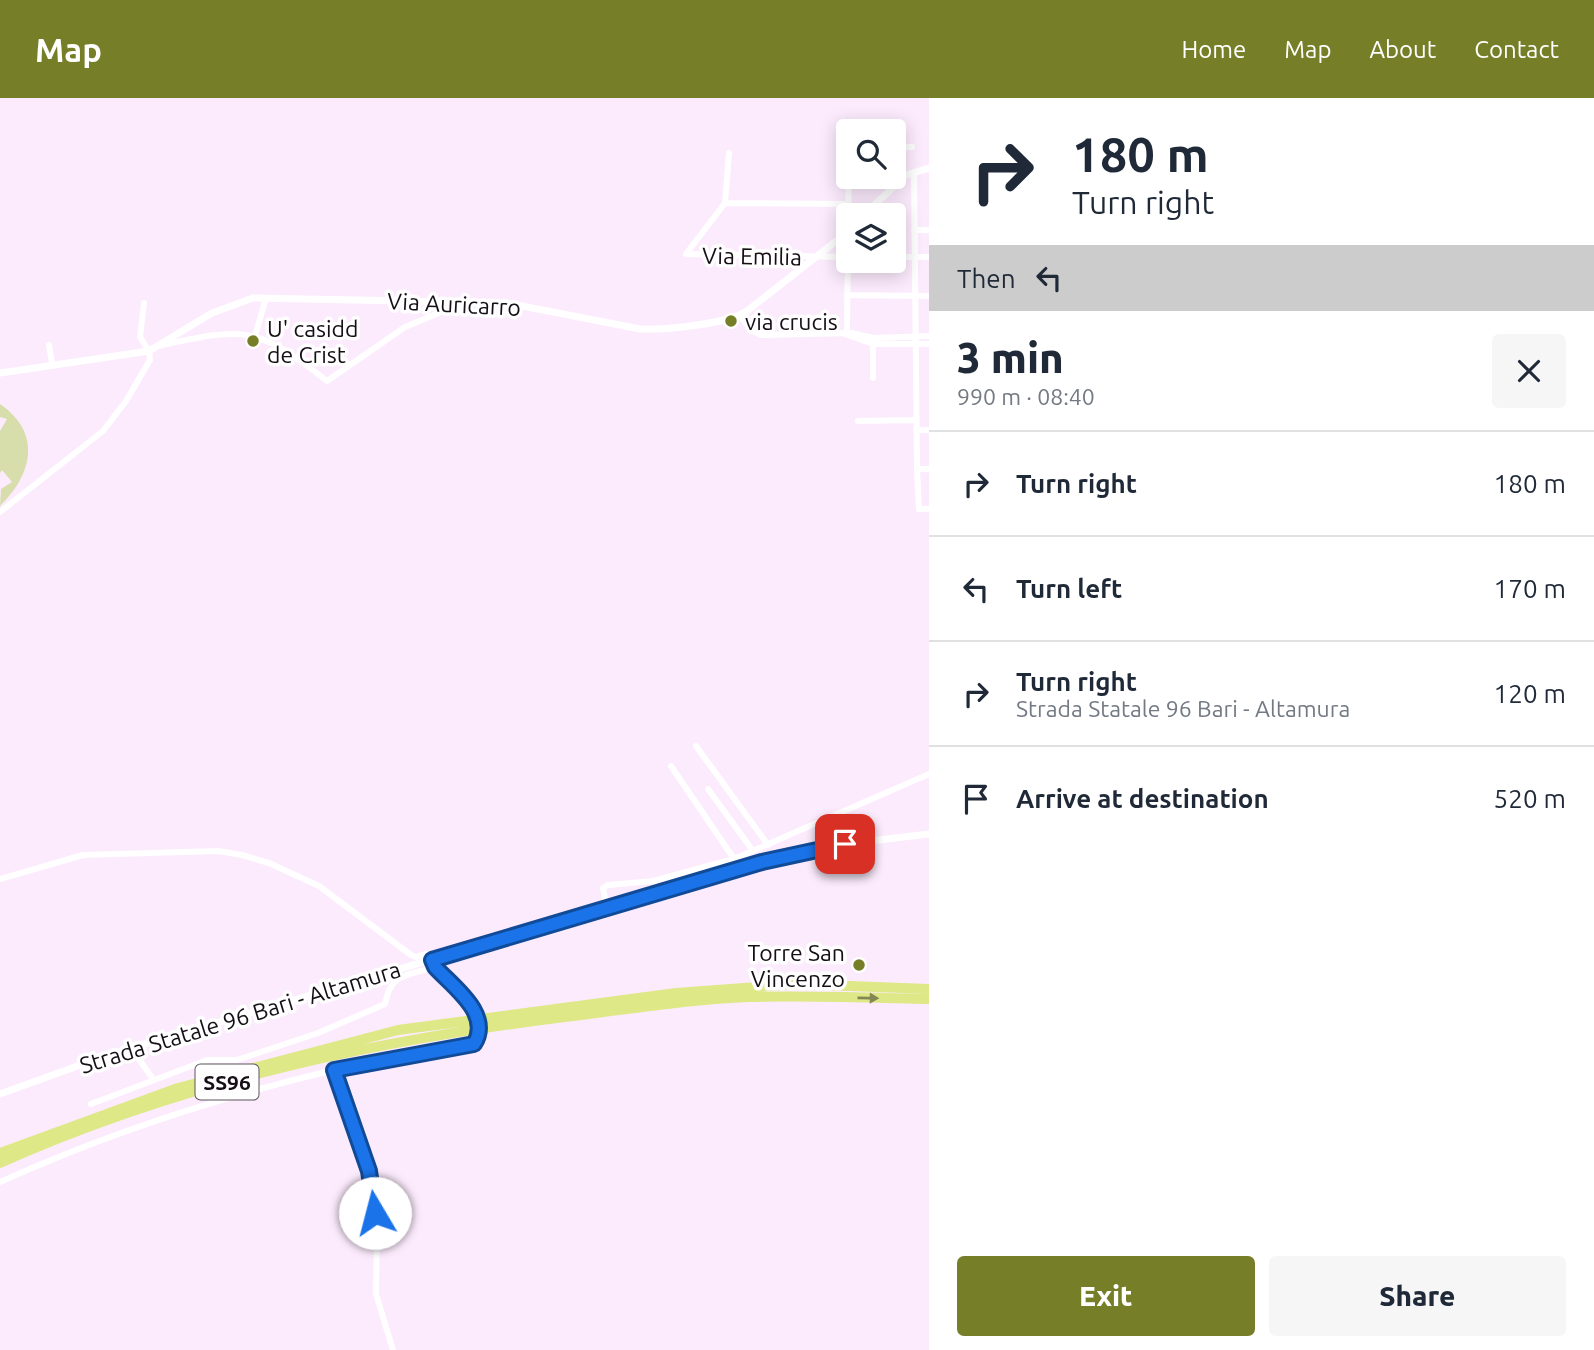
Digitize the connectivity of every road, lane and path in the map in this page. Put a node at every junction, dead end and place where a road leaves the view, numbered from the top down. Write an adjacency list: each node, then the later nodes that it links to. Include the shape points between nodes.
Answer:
1 (906, 147): 2 (street)
2 (912, 147)
3 (729, 153): 6 (street)
4 (929, 168): 5 (street)
5 (914, 172): 7 (street); 9 (street)
6 (725, 203): 8 (street); 12 (street, Via Emilia, via 686,254)
7 (876, 203)
8 (836, 204)
9 (914, 230): 10 (street); 15 (street)
10 (929, 230)
11 (836, 241): 12 (street, Via Auricarro)
12 (817, 257): 13 (street, Via Emilia); 24 (street, Via Auricarro)
13 (836, 257)
14 (906, 257): 15 (street)
15 (915, 257): 16 (street); 19 (street)
16 (929, 257)
17 (848, 273): 18 (street)
18 (847, 295): 19 (street); 25 (street)
19 (915, 296): 20 (street); 28 (street)
20 (929, 296)
21 (265, 298): 22 (street, Via Auricarro); 26 (street); 32 (street, Via Auricarro, via 234,303 212,313)
22 (468, 302): 24 (street, Via Auricarro, via 507,303 656,330); 26 (street, via 405,327 327,382 279,345)
23 (144, 303): 32 (street, via 140,337)
24 (740, 316): 25 (street, via 761,335)
25 (845, 334): 28 (street); 29 (street)
26 (255, 336): 32 (street, via 217,333)
27 (929, 336): 28 (street)
28 (915, 340): 29 (street); 30 (street); 37 (street)
29 (873, 344): 35 (street)
30 (929, 344)
31 (49, 345): 33 (street)
32 (153, 349): 33 (street, Via Auricarro); 43 (street, via 139,381 103,431)
33 (52, 363): 34 (street, Via Auricarro)
34 (0, 373)
35 (873, 378)
36 (858, 421): 37 (street)
37 (916, 421): 38 (street)
38 (916, 430): 39 (street); 40 (street)
39 (929, 430)
40 (916, 469): 41 (street); 42 (street, via 919,509)
41 (929, 469)
42 (929, 509)
43 (0, 512)
44 (696, 746): 49 (street)
45 (671, 766): 51 (street)
46 (929, 774): 49 (street)
47 (708, 789): 50 (street)
48 (929, 834): 53 (street, Strada Statale 96 Bari - Altamura / SS96, via 845,844 762,862)
49 (768, 845): 50 (street)
50 (753, 851): 51 (street)
51 (734, 859): 53 (street, via 653,881 608,885 603,888)
52 (0, 879): 54 (street, via 83,855 218,851 242,855 319,886 411,955 427,954)
53 (607, 908): 54 (street, Strada Statale 96 Bari - Altamura / SS96)
54 (435, 962): 59 (street, Strada Statale 96 Bari - Altamura / SS96); 60 (street, via 470,1002 478,1033 474,1044); 61 (street, via 394,979 385,1004 318,1033 237,1060 207,1060)
55 (929, 989): 56 (highway, SS96, via 796,984)
56 (677, 998): 57 (highway, SS96, one-way to 57); 58 (highway, SS96)
57 (929, 999)
58 (461, 1024): 64 (highway, SS96, via 398,1030 310,1051 178,1088); 65 (highway, SS96, via 300,1060 177,1097)
59 (131, 1048): 61 (street); 62 (street, Strada Statale 96 Bari - Altamura / SS96)
60 (334, 1070): 66 (street, via 92,1144); 67 (street, via 369,1171 377,1235 376,1294)
61 (153, 1079): 63 (street)
62 (0, 1094)
63 (91, 1104)
64 (0, 1153)
65 (0, 1163)
66 (0, 1182)
67 (393, 1350)

